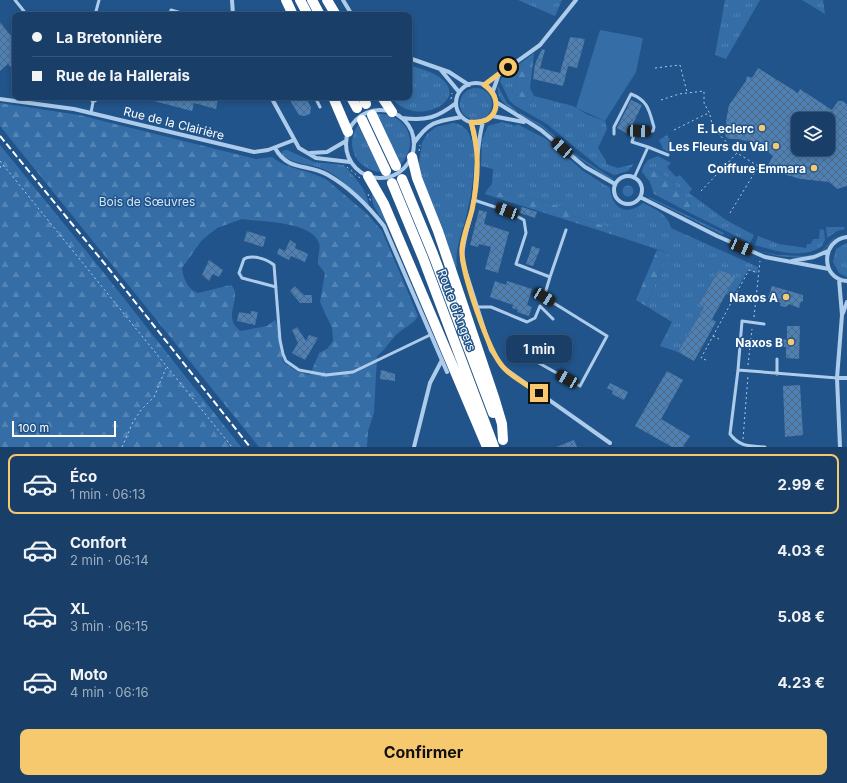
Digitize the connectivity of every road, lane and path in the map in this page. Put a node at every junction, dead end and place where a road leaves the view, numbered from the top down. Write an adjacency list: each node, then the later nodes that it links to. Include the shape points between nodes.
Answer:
1 (15, 0): 10 (lane)
2 (99, 0): 11 (lane)
3 (232, 0): 12 (street)
4 (286, 0): 13 (highway)
5 (300, 0): 14 (highway)
6 (312, 0): 15 (highway)
7 (327, 0): 16 (highway)
8 (343, 0): 17 (street)
9 (576, 0): 21 (street, via 540,45)
10 (25, 12)
11 (97, 12)
12 (233, 12)
13 (292, 12)
14 (306, 12)
15 (318, 12)
16 (334, 12)
17 (350, 12)
18 (412, 59): 19 (street)
19 (438, 68): 22 (street); 26 (street)
20 (655, 68): 27 (path, via 680,65)
21 (500, 74): 23 (street); 25 (street)
22 (469, 85): 23 (street); 26 (street)
23 (484, 85): 25 (street)
24 (451, 89): 37 (path, via 452,96)
25 (493, 90): 38 (street)
26 (459, 92): 39 (street)
27 (687, 93): 35 (path); 44 (path, via 704,91 704,103)
28 (0, 100): 43 (street, Rue de la Clairière)
29 (97, 100): 36 (lane)
30 (273, 100): 56 (street)
31 (316, 100): 40 (lane)
32 (334, 100): 55 (highway)
33 (352, 100): 41 (highway)
34 (384, 100): 42 (highway)
35 (661, 100)
36 (93, 102): 43 (lane)
37 (449, 102)
38 (496, 102): 46 (street); 52 (street)
39 (456, 103): 47 (street); 48 (street, via 435,117)
40 (320, 107)
41 (356, 108)
42 (392, 112): 48 (street); 55 (street, via 382,110 366,113 352,125)
43 (91, 113): 59 (street, Rue de la Clairière, via 245,151 260,152)
44 (710, 115): 53 (path, via 706,114); 62 (path, via 713,128)
45 (372, 116): 67 (highway)
46 (492, 116): 51 (street); 52 (street)
47 (462, 117): 50 (street); 57 (street, via 429,124)
48 (402, 118): 57 (street, via 411,130)
49 (362, 120): 69 (highway)
50 (471, 122): 51 (street); 61 (street)
51 (483, 122): 61 (street)
52 (526, 122): 72 (street, via 541,130 585,167)
53 (674, 130)
54 (614, 134): 58 (lane, via 614,127 631,94 646,104 654,127 653,131 637,132 632,142)
55 (347, 137): 60 (street, via 322,153); 66 (street)
56 (294, 140): 59 (street, Rue de la Clairière); 60 (street, via 299,148)
57 (414, 143): 64 (street)
58 (648, 147): 63 (lane); 70 (lane)
59 (275, 148): 77 (street, via 287,162 319,171 333,178)
60 (307, 153): 66 (street, via 316,158)
61 (477, 153): 76 (street)
62 (737, 153): 73 (path); 78 (path, via 763,169 758,168)
63 (668, 155)
64 (412, 156): 71 (street, via 408,164 397,174 384,178); 112 (highway, via 417,178 438,231 494,397 502,424)
65 (0, 162): 68 (path); 103 (path)
66 (350, 162): 71 (street)
67 (396, 166)
68 (0, 168)
69 (386, 171)
70 (634, 178): 72 (street, via 623,177); 75 (street, via 641,186)
71 (363, 179): 118 (highway, via 384,204)
72 (615, 184): 75 (street, via 615,195 622,203 632,203)
73 (701, 191)
74 (368, 194): 77 (path)
75 (640, 197): 83 (street, via 765,257)
76 (474, 200): 86 (lane, via 507,211 524,220 526,233 516,264); 91 (street, via 462,248 462,260)
77 (372, 212): 96 (street, via 388,234)
78 (730, 213)
79 (566, 230): 86 (lane)
80 (847, 237): 81 (street, via 837,240)
81 (828, 250): 83 (street, via 814,257); 84 (street, via 826,257)
82 (760, 260): 85 (path)
83 (790, 262): 84 (street)
84 (829, 269): 87 (street)
85 (759, 273): 94 (path); 97 (path, via 749,270)
86 (550, 277): 99 (lane, via 544,297 607,336 580,386)
87 (838, 279): 88 (street); 92 (street)
88 (847, 281)
89 (276, 287): 89 (lane, via 275,268 272,262 250,257 244,259 239,273 242,278); 96 (lane, via 283,354 291,366 299,370 326,375 353,372)
90 (847, 302): 92 (street)
91 (477, 307): 93 (lane, via 491,307 527,322 535,318 540,306); 113 (street, via 492,350 504,368)
92 (842, 316): 108 (street)
93 (552, 319)
94 (753, 322): 95 (lane); 104 (lane, via 742,321); 105 (path)
95 (764, 324)
96 (430, 335): 101 (street)
97 (713, 336): 98 (path); 102 (path, via 701,358)
98 (719, 339)
99 (528, 357)
100 (778, 358): 107 (lane)
101 (442, 360): 106 (street); 117 (street, via 430,383)
102 (706, 360)
103 (166, 367): 115 (path, via 154,397 133,422); 116 (path)
104 (738, 370): 105 (lane); 114 (lane, via 730,434)
105 (748, 371): 107 (lane); 110 (path)
106 (447, 372)
107 (777, 374): 108 (lane)
108 (837, 378): 109 (street); 121 (street)
109 (847, 378)
110 (746, 402): 111 (path); 114 (path)
111 (750, 403)
112 (504, 443): 119 (highway, Route d'Angers, via 433,254 397,181)
113 (610, 443)
114 (743, 446): 120 (lane)
115 (122, 447)
116 (232, 447)
117 (414, 447)
118 (487, 447)
119 (494, 447)
120 (764, 447)
121 (840, 447)

